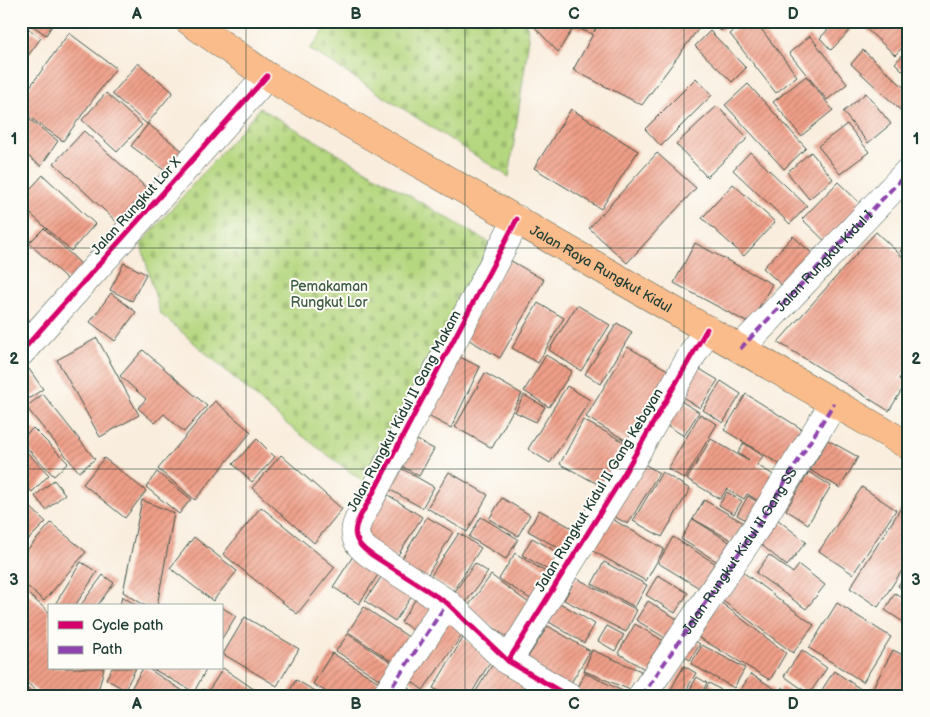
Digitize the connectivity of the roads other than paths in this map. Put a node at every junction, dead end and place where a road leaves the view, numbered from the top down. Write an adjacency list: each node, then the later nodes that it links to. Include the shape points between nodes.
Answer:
1 (189, 21): 2 (main road, Jalan Raya Rungkut Kidul)
2 (268, 76): 4 (main road, Jalan Raya Rungkut Kidul); 7 (street, Jalan Rungkut Lor X)
3 (909, 170): 6 (street, Jalan Rungkut Kidul I)
4 (517, 219): 5 (main road, Jalan Raya Rungkut Kidul); 10 (street, Jalan Rungkut Kidul II Gang Makam, via 355,529 355,540 362,548)
5 (707, 329): 6 (main road, Jalan Raya Rungkut Kidul); 11 (street, Jalan Rungkut Kidul II Gang Kebayan, via 617,486)
6 (740, 348): 8 (main road, Jalan Raya Rungkut Kidul)
7 (21, 352)
8 (834, 403): 9 (main road, Jalan Raya Rungkut Kidul); 14 (street, Jalan Rungkut Kidul II Gang SS, via 762,520)
9 (909, 446)
10 (447, 603): 11 (street, Jalan Rungkut Kidul II Gang Makam); 12 (street)
11 (508, 661): 13 (street, Jalan Rungkut Kidul II Gang Makam)
12 (386, 696)
13 (568, 696)
14 (642, 696)

